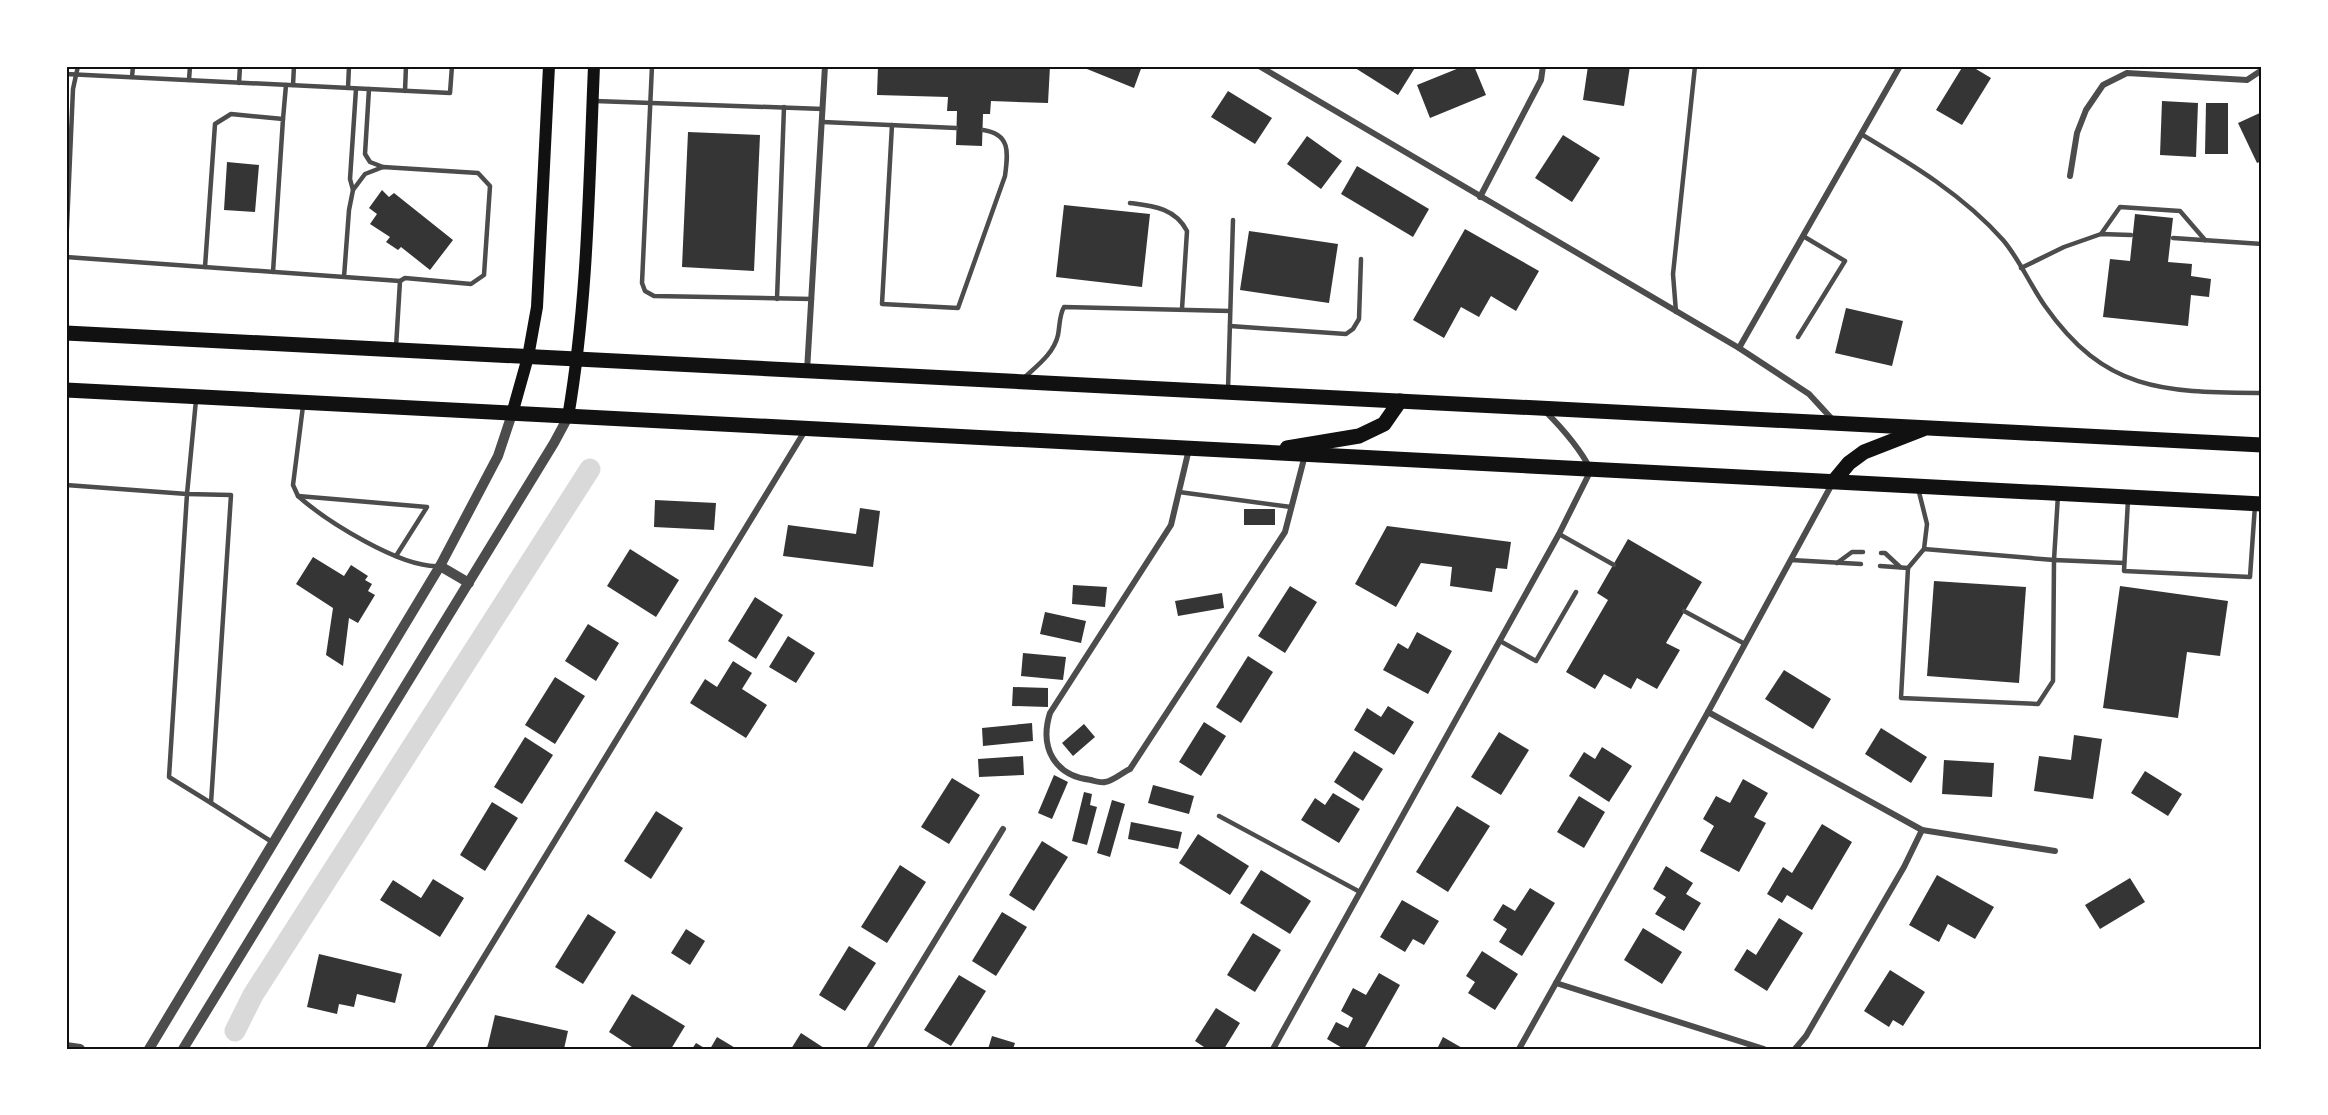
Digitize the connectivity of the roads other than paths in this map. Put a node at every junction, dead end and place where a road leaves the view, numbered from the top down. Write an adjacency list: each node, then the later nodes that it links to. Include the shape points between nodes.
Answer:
1 (78, 66): 19 (lane)
2 (133, 66): 20 (lane)
3 (190, 66): 21 (lane)
4 (240, 66): 22 (lane)
5 (294, 66): 24 (lane)
6 (349, 66): 25 (lane)
7 (406, 66): 28 (lane)
8 (452, 66): 28 (lane, via 450,93)
9 (549, 66): 69 (main road, via 537,307)
10 (594, 66): 29 (main road)
11 (652, 66): 30 (lane)
12 (825, 66): 32 (street)
13 (1259, 66): 42 (street)
14 (1543, 66): 42 (street, via 1541,80)
15 (1695, 66): 63 (lane, via 1673,274)
16 (1900, 66): 38 (street)
17 (2262, 70): 40 (street, via 2247,80 2127,73 2103,85 2076,133)
18 (66, 74): 19 (lane)
19 (78, 74): 20 (lane); 51 (lane, via 73,89)
20 (132, 77): 21 (lane)
21 (189, 80): 22 (lane)
22 (239, 83): 23 (lane)
23 (286, 85): 24 (lane); 33 (lane)
24 (293, 85): 25 (lane)
25 (348, 88): 26 (lane)
26 (356, 89): 27 (lane); 41 (lane, via 350,179)
27 (369, 89): 28 (lane); 39 (lane, via 365,154 370,162)
28 (405, 91)
29 (593, 101): 30 (lane); 70 (main road)
30 (649, 103): 31 (lane); 59 (lane, via 642,283 645,291 654,296)
31 (784, 107): 32 (lane); 59 (lane)
32 (823, 109): 34 (street)
33 (283, 119): 54 (lane, via 231,114 214,124); 56 (lane)
34 (823, 122): 35 (lane); 60 (street)
35 (892, 125): 36 (lane); 37 (lane, via 882,304 958,308 1005,176 1008,155 1004,140 995,132)
36 (956, 128)
37 (983, 130)
38 (1861, 134): 47 (street); 55 (lane, via 1926,172 1976,211 2006,243)
39 (383, 166): 41 (lane, via 365,174); 58 (lane, via 478,173 490,186 484,275 471,284)
40 (2070, 176)
41 (353, 190): 57 (lane)
42 (1480, 197): 63 (street)
43 (1130, 202): 61 (lane, via 1161,207 1182,222 1187,231)
44 (1233, 220): 62 (lane)
45 (2101, 234): 46 (lane); 49 (lane, via 2120,207 2180,211); 55 (lane)
46 (2132, 235)
47 (1803, 236): 66 (lane, via 1845,261); 67 (street)
48 (2173, 238): 49 (lane)
49 (2205, 240): 50 (lane)
50 (2262, 244)
51 (66, 249)
52 (66, 257): 54 (lane)
53 (1361, 259): 64 (lane, via 1359,319 1346,334)
54 (205, 267): 56 (lane)
55 (2021, 268): 75 (lane, via 2065,330 2085,353 2106,367 2136,381 2178,391)
56 (273, 272): 57 (lane)
57 (344, 276): 58 (lane)
58 (400, 280): 68 (lane)
59 (777, 299): 60 (lane)
60 (812, 299): 71 (street)
61 (1182, 309): 62 (lane); 72 (lane, via 1065,307 1054,346)
62 (1230, 311): 64 (lane)
63 (1676, 312): 67 (street)
64 (1230, 326): 74 (lane)
65 (66, 333): 68 (main road)
66 (1798, 336)
67 (1738, 348): 82 (street, via 1809,394)
68 (396, 350): 69 (main road)
69 (528, 357): 70 (main road); 80 (main road)
70 (578, 360): 71 (main road); 81 (main road)
71 (807, 371): 72 (main road)
72 (1019, 382): 74 (main road)
73 (66, 390): 76 (main road)
74 (1228, 393): 77 (main road)
75 (2262, 393)
76 (196, 397): 78 (main road); 95 (lane)
77 (1400, 401): 79 (main road); 87 (main road, via 1384,424 1359,436)
78 (303, 403): 80 (main road); 96 (lane, via 293,485)
79 (1543, 409): 82 (main road); 89 (street, via 1568,434)
80 (512, 414): 81 (main road); 111 (street, via 494,465)
81 (568, 417): 83 (main road); 115 (street)
82 (1837, 424): 84 (main road)
83 (806, 428): 86 (main road); 133 (street)
84 (1927, 428): 85 (main road); 90 (main road, via 1864,452)
85 (2262, 445)
86 (1189, 449): 87 (main road); 93 (street)
87 (1264, 452): 88 (main road)
88 (1305, 455): 89 (main road); 99 (street)
89 (1591, 470): 90 (main road); 100 (street)
90 (1834, 480): 92 (main road); 105 (street)
91 (66, 485): 95 (lane)
92 (1917, 485): 94 (main road); 101 (lane, via 1927,524)
93 (1179, 492): 99 (lane); 99 (street, via 1171,525 1050,713 1046,726 1048,749 1057,765 1074,778 1105,782 1130,769 1285,531)
94 (2058, 493): 97 (main road); 106 (lane)
95 (187, 494): 121 (lane, via 169,777); 121 (lane, via 231,495)
96 (298, 496): 104 (lane, via 367,543); 104 (lane, via 427,507)
97 (2128, 497): 98 (main road); 108 (lane)
98 (2259, 504): 108 (lane, via 2250,577 2124,571)
99 (1292, 507)
100 (1559, 534): 110 (lane); 118 (street)
101 (1924, 549): 106 (lane); 114 (lane)
102 (1863, 552): 107 (lane, via 1852,552)
103 (1881, 553): 113 (lane)
104 (396, 556): 111 (lane, via 419,565)
105 (1791, 560): 107 (lane); 119 (street)
106 (2055, 560): 108 (lane); 114 (lane, via 2054,681 2038,704 1901,698)
107 (1837, 563): 109 (lane)
108 (2124, 563)
109 (1861, 564)
110 (1614, 565)
111 (440, 566): 115 (street); 125 (street)
112 (1880, 566): 113 (lane)
113 (1900, 567): 114 (lane)
114 (1908, 568)
115 (469, 583): 132 (street)
116 (1576, 592): 118 (lane, via 1536,662)
117 (1684, 611): 119 (lane)
118 (1500, 640): 127 (street)
119 (1745, 644): 120 (street)
120 (1708, 712): 124 (street); 128 (street)
121 (211, 803): 125 (lane)
122 (1219, 816): 127 (lane)
123 (1004, 829): 134 (street)
124 (1922, 830): 126 (street); 138 (street, via 1818,1017)
125 (273, 843): 131 (street)
126 (2055, 852)
127 (1360, 892): 135 (street)
128 (1556, 984): 136 (street); 137 (street)
129 (66, 1047): 130 (street)
130 (80, 1049)
131 (149, 1049)
132 (183, 1049)
133 (428, 1049)
134 (869, 1049)
135 (1273, 1049)
136 (1519, 1049)
137 (1764, 1049)
138 (1796, 1049)

